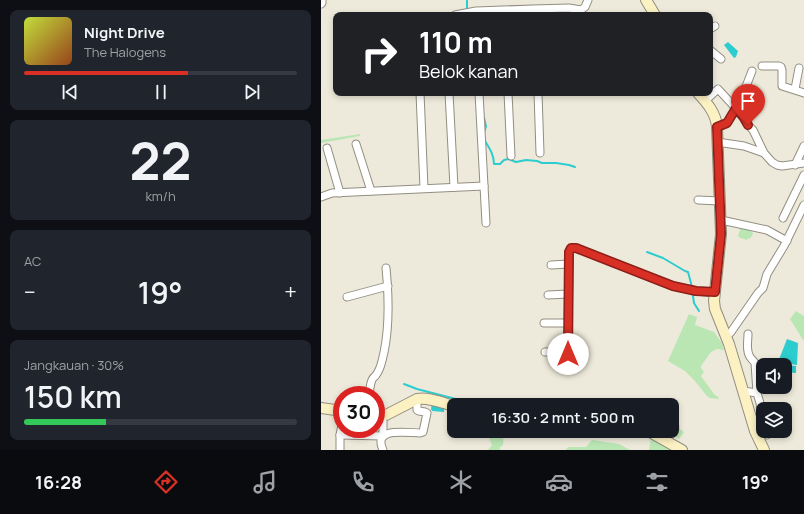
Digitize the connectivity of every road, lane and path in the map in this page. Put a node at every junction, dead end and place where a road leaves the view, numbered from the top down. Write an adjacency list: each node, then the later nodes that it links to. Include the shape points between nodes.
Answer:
1 (322, 0): 4 (street)
2 (588, 0): 5 (street, via 581,10 569,8)
3 (646, 0): 6 (street)
4 (321, 4)
5 (533, 12)
6 (653, 12)
7 (713, 52): 8 (street)
8 (721, 59)
9 (762, 66): 12 (street, via 779,66 782,86)
10 (799, 68): 12 (street)
11 (752, 71): 23 (street)
12 (795, 90): 13 (street)
13 (804, 93)
14 (713, 94): 23 (street, via 718,89)
15 (419, 96): 37 (street)
16 (449, 96): 36 (street)
17 (479, 96): 35 (street)
18 (508, 96): 31 (street)
19 (537, 96): 30 (street)
20 (701, 96): 22 (street)
21 (710, 96): 22 (street)
22 (705, 101): 24 (street, via 716,118)
23 (736, 108): 24 (street, via 727,123); 29 (street, via 753,130)
24 (717, 127): 25 (street)
25 (717, 142): 29 (street); 43 (street)
26 (356, 144): 38 (street)
27 (804, 146): 33 (street)
28 (327, 148): 39 (street)
29 (764, 152): 33 (street, via 777,165)
30 (540, 153)
31 (511, 156)
32 (804, 163): 33 (street)
33 (795, 164)
34 (803, 181): 40 (street)
35 (484, 186): 36 (street); 47 (street)
36 (454, 187): 37 (street)
37 (424, 188): 38 (street)
38 (371, 191): 39 (street)
39 (340, 193): 41 (street)
40 (794, 196): 44 (street); 45 (street)
41 (321, 197)
42 (698, 200): 43 (street)
43 (720, 201): 46 (street)
44 (804, 204): 48 (street)
45 (783, 218)
46 (721, 220): 48 (street, via 767,230); 53 (street)
47 (486, 223)
48 (787, 241): 60 (street, via 769,271 763,288)
49 (569, 264): 50 (street); 53 (street, via 570,250 576,248 673,286); 54 (street)
50 (551, 265)
51 (386, 268): 52 (street)
52 (388, 286): 56 (street); 63 (street, via 385,346 381,364)
53 (715, 292): 60 (street, via 715,309)
54 (568, 294): 55 (street); 58 (street)
55 (548, 295)
56 (347, 297)
57 (544, 323): 58 (street)
58 (568, 323): 61 (street, via 568,353)
59 (748, 334): 62 (street, via 747,349 755,364)
60 (726, 336): 64 (street)
61 (545, 352)
62 (756, 378)
63 (371, 386)
64 (743, 391): 65 (street); 78 (street, via 755,431)
65 (756, 393)
66 (417, 399): 67 (street, via 426,398); 70 (street); 71 (street, via 417,410 427,413 423,432 391,432)
67 (447, 404)
68 (321, 408): 69 (street)
69 (333, 410)
70 (385, 414)
71 (385, 435)
72 (340, 438): 75 (street)
73 (382, 438): 76 (street)
74 (661, 438): 77 (street)
75 (340, 450)
76 (383, 450)
77 (682, 450)
78 (764, 450)

